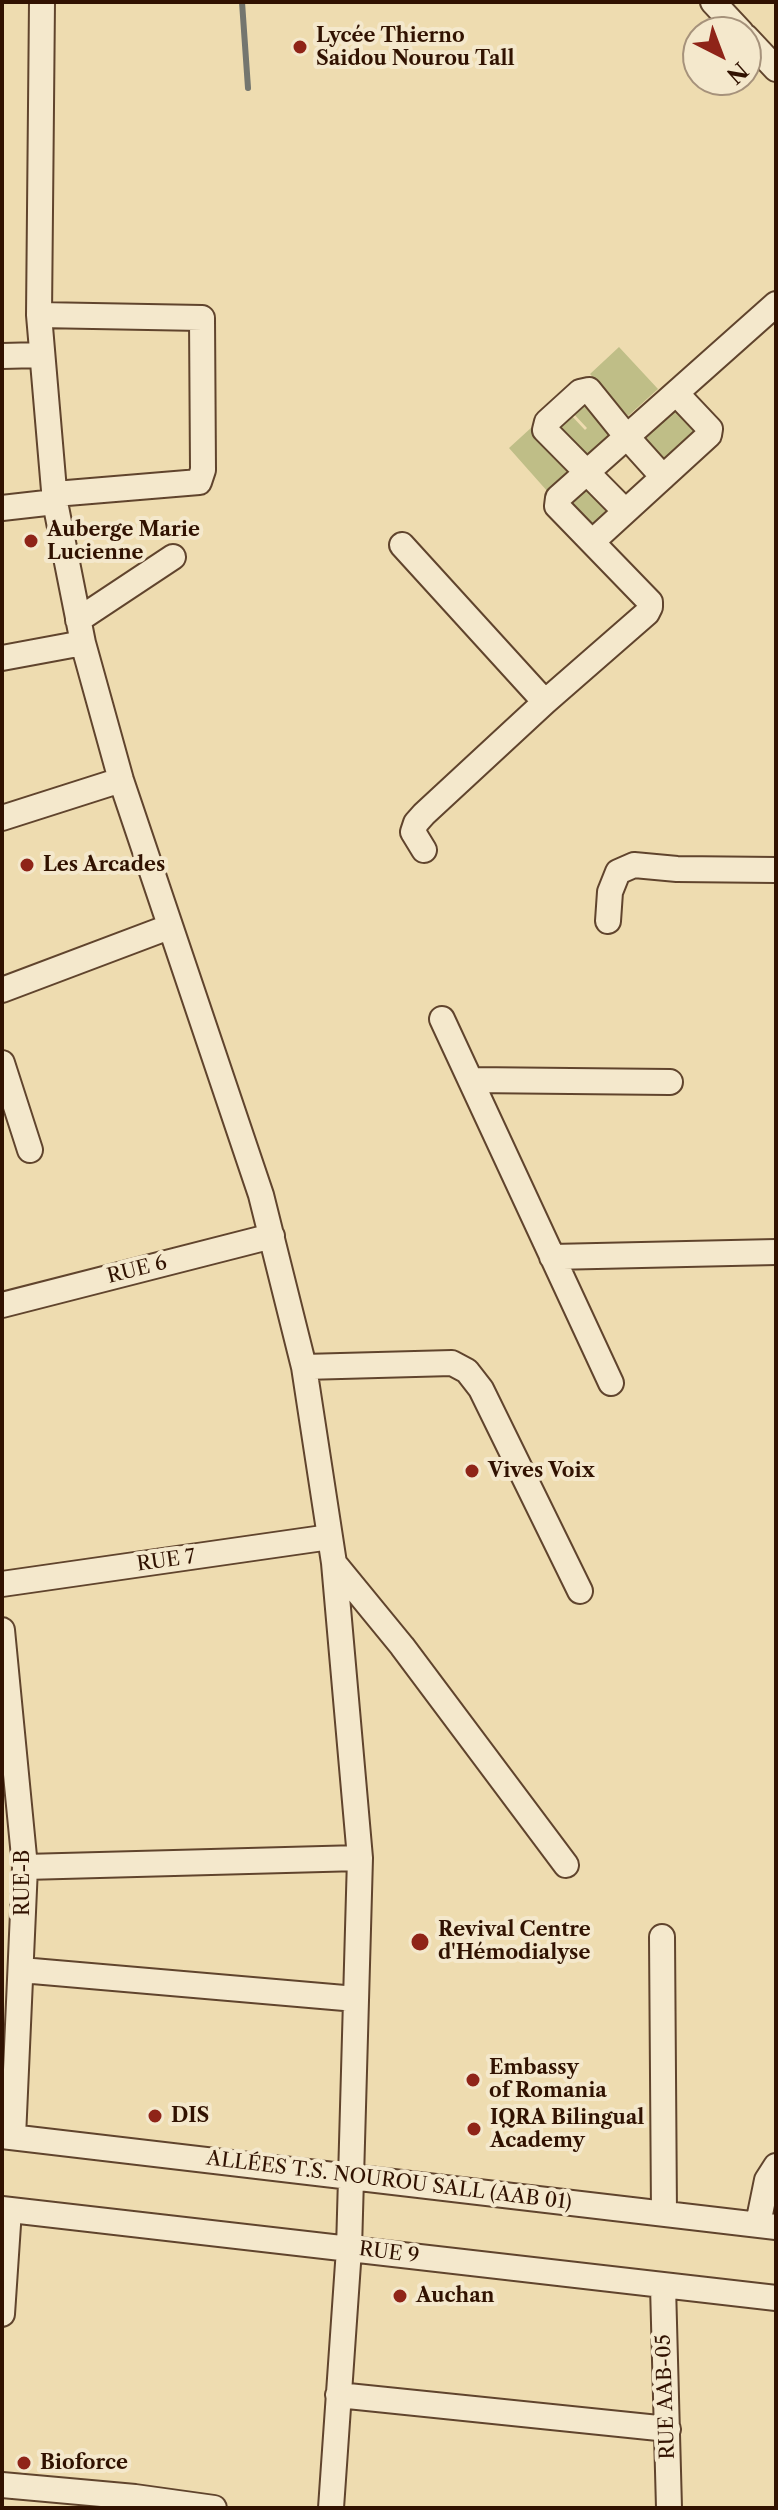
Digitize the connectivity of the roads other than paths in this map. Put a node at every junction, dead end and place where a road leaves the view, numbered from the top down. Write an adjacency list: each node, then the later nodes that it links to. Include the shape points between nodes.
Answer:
1 (42, 2): 5 (street)
2 (762, 54): 3 (street)
3 (776, 69)
4 (776, 304): 8 (street)
5 (39, 315): 6 (street); 12 (street, via 202,318 199,482)
6 (41, 355): 7 (street); 12 (street)
7 (2, 356)
8 (676, 393): 9 (street); 11 (street, via 711,432)
9 (627, 437): 10 (street); 10 (street, via 589,390 580,392 545,430); 11 (street)
10 (588, 472): 14 (street); 15 (street, via 556,501)
11 (663, 477): 14 (street)
12 (55, 498): 13 (street); 18 (street)
13 (2, 508)
14 (625, 511): 15 (street)
15 (592, 542): 20 (street, via 650,607)
16 (402, 545): 20 (street)
17 (173, 557): 18 (street)
18 (81, 631): 19 (street); 21 (street)
19 (2, 658)
20 (545, 702): 23 (street, via 416,823 413,832)
21 (121, 780): 22 (street); 26 (street)
22 (2, 818)
23 (424, 850)
24 (776, 870): 25 (street, via 634,865 618,872)
25 (608, 921)
26 (169, 927): 27 (street); 33 (street)
27 (2, 990)
28 (442, 1019): 30 (street)
29 (2, 1063): 32 (street)
30 (471, 1080): 31 (street); 35 (street)
31 (670, 1082)
32 (30, 1150)
33 (272, 1236): 36 (street, RUE 6); 37 (street)
34 (776, 1252): 35 (street)
35 (552, 1257): 38 (street)
36 (2, 1305)
37 (304, 1367): 39 (street); 42 (street, via 452,1363 467,1371 481,1389)
38 (611, 1383)
39 (330, 1537): 40 (street); 41 (street, RUE 7)
40 (334, 1563): 44 (street); 45 (street)
41 (2, 1584)
42 (580, 1591)
43 (2, 1630): 46 (street, RUE-B)
44 (360, 1858): 46 (street); 49 (street)
45 (566, 1865)
46 (25, 1867): 48 (street, RUE-B)
47 (662, 1937): 55 (street)
48 (21, 1970): 49 (street); 50 (street, RUE-B)
49 (356, 1999): 53 (street)
50 (10, 2036): 51 (street, RUE-B)
51 (8, 2137): 53 (street, ALLÉES T.S. NOUROU SALL (AAB 01))
52 (776, 2166): 56 (street, via 767,2180)
53 (351, 2176): 55 (street, ALLÉES T.S. NOUROU SALL (AAB 01)); 57 (street)
54 (5, 2210): 57 (street, RUE 9); 60 (street)
55 (664, 2213): 56 (street, ALLÉES T.S. NOUROU SALL (AAB 01))
56 (767, 2226)
57 (349, 2249): 58 (street, RUE 9); 61 (street)
58 (663, 2286): 59 (street, RUE 9); 62 (street, RUE AAB-05)
59 (776, 2298)
60 (2, 2314)
61 (338, 2395): 62 (street); 65 (street)
62 (668, 2429): 66 (street, RUE AAB-05)
63 (2, 2485): 64 (street)
64 (214, 2508)
65 (331, 2508)
66 (669, 2508)

